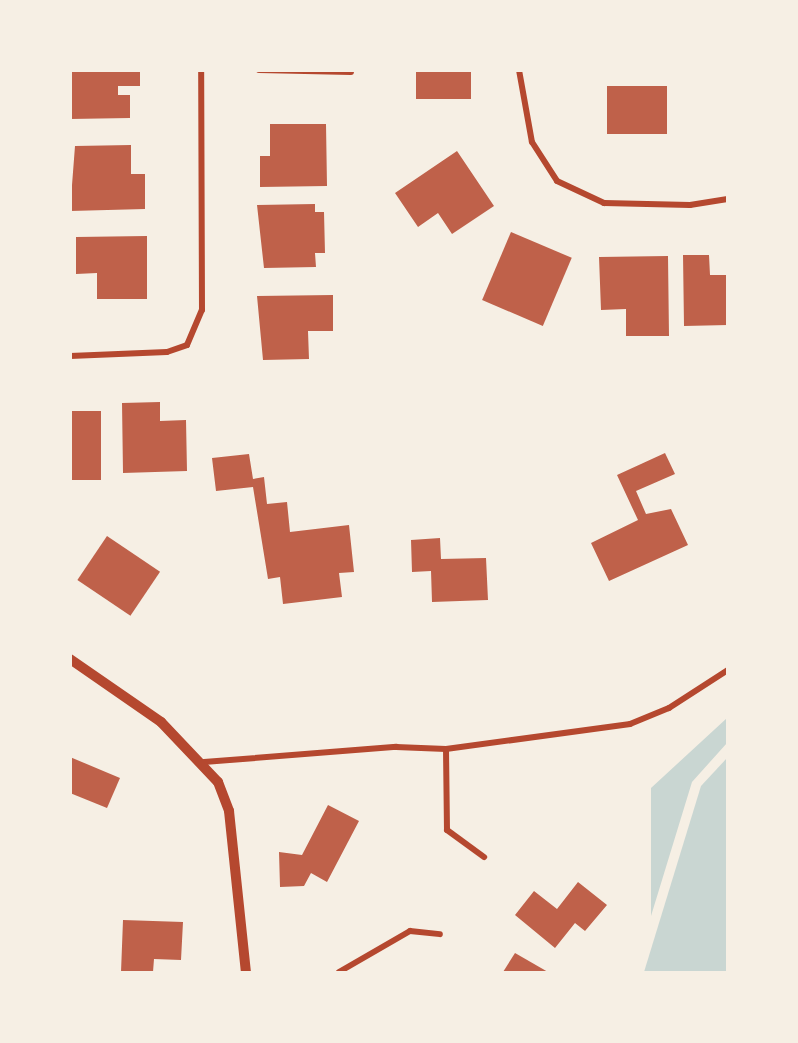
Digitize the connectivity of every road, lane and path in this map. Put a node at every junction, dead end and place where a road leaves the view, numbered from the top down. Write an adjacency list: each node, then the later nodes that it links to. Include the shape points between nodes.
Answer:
1 (201, 70): 6 (street, via 202,310 187,345 167,352)
2 (260, 70): 4 (street)
3 (519, 70): 5 (street, via 532,142 557,181 604,203 690,205)
4 (351, 72)
5 (728, 198)
6 (70, 356)
7 (70, 659): 10 (street, via 161,722)
8 (728, 669): 9 (street, via 669,708 630,724)
9 (446, 749): 10 (street, via 396,747); 11 (street, via 447,830)
10 (204, 762): 13 (street, via 229,811)
11 (484, 857)
12 (440, 934): 14 (street, via 410,932)
13 (246, 972)
14 (339, 972)

